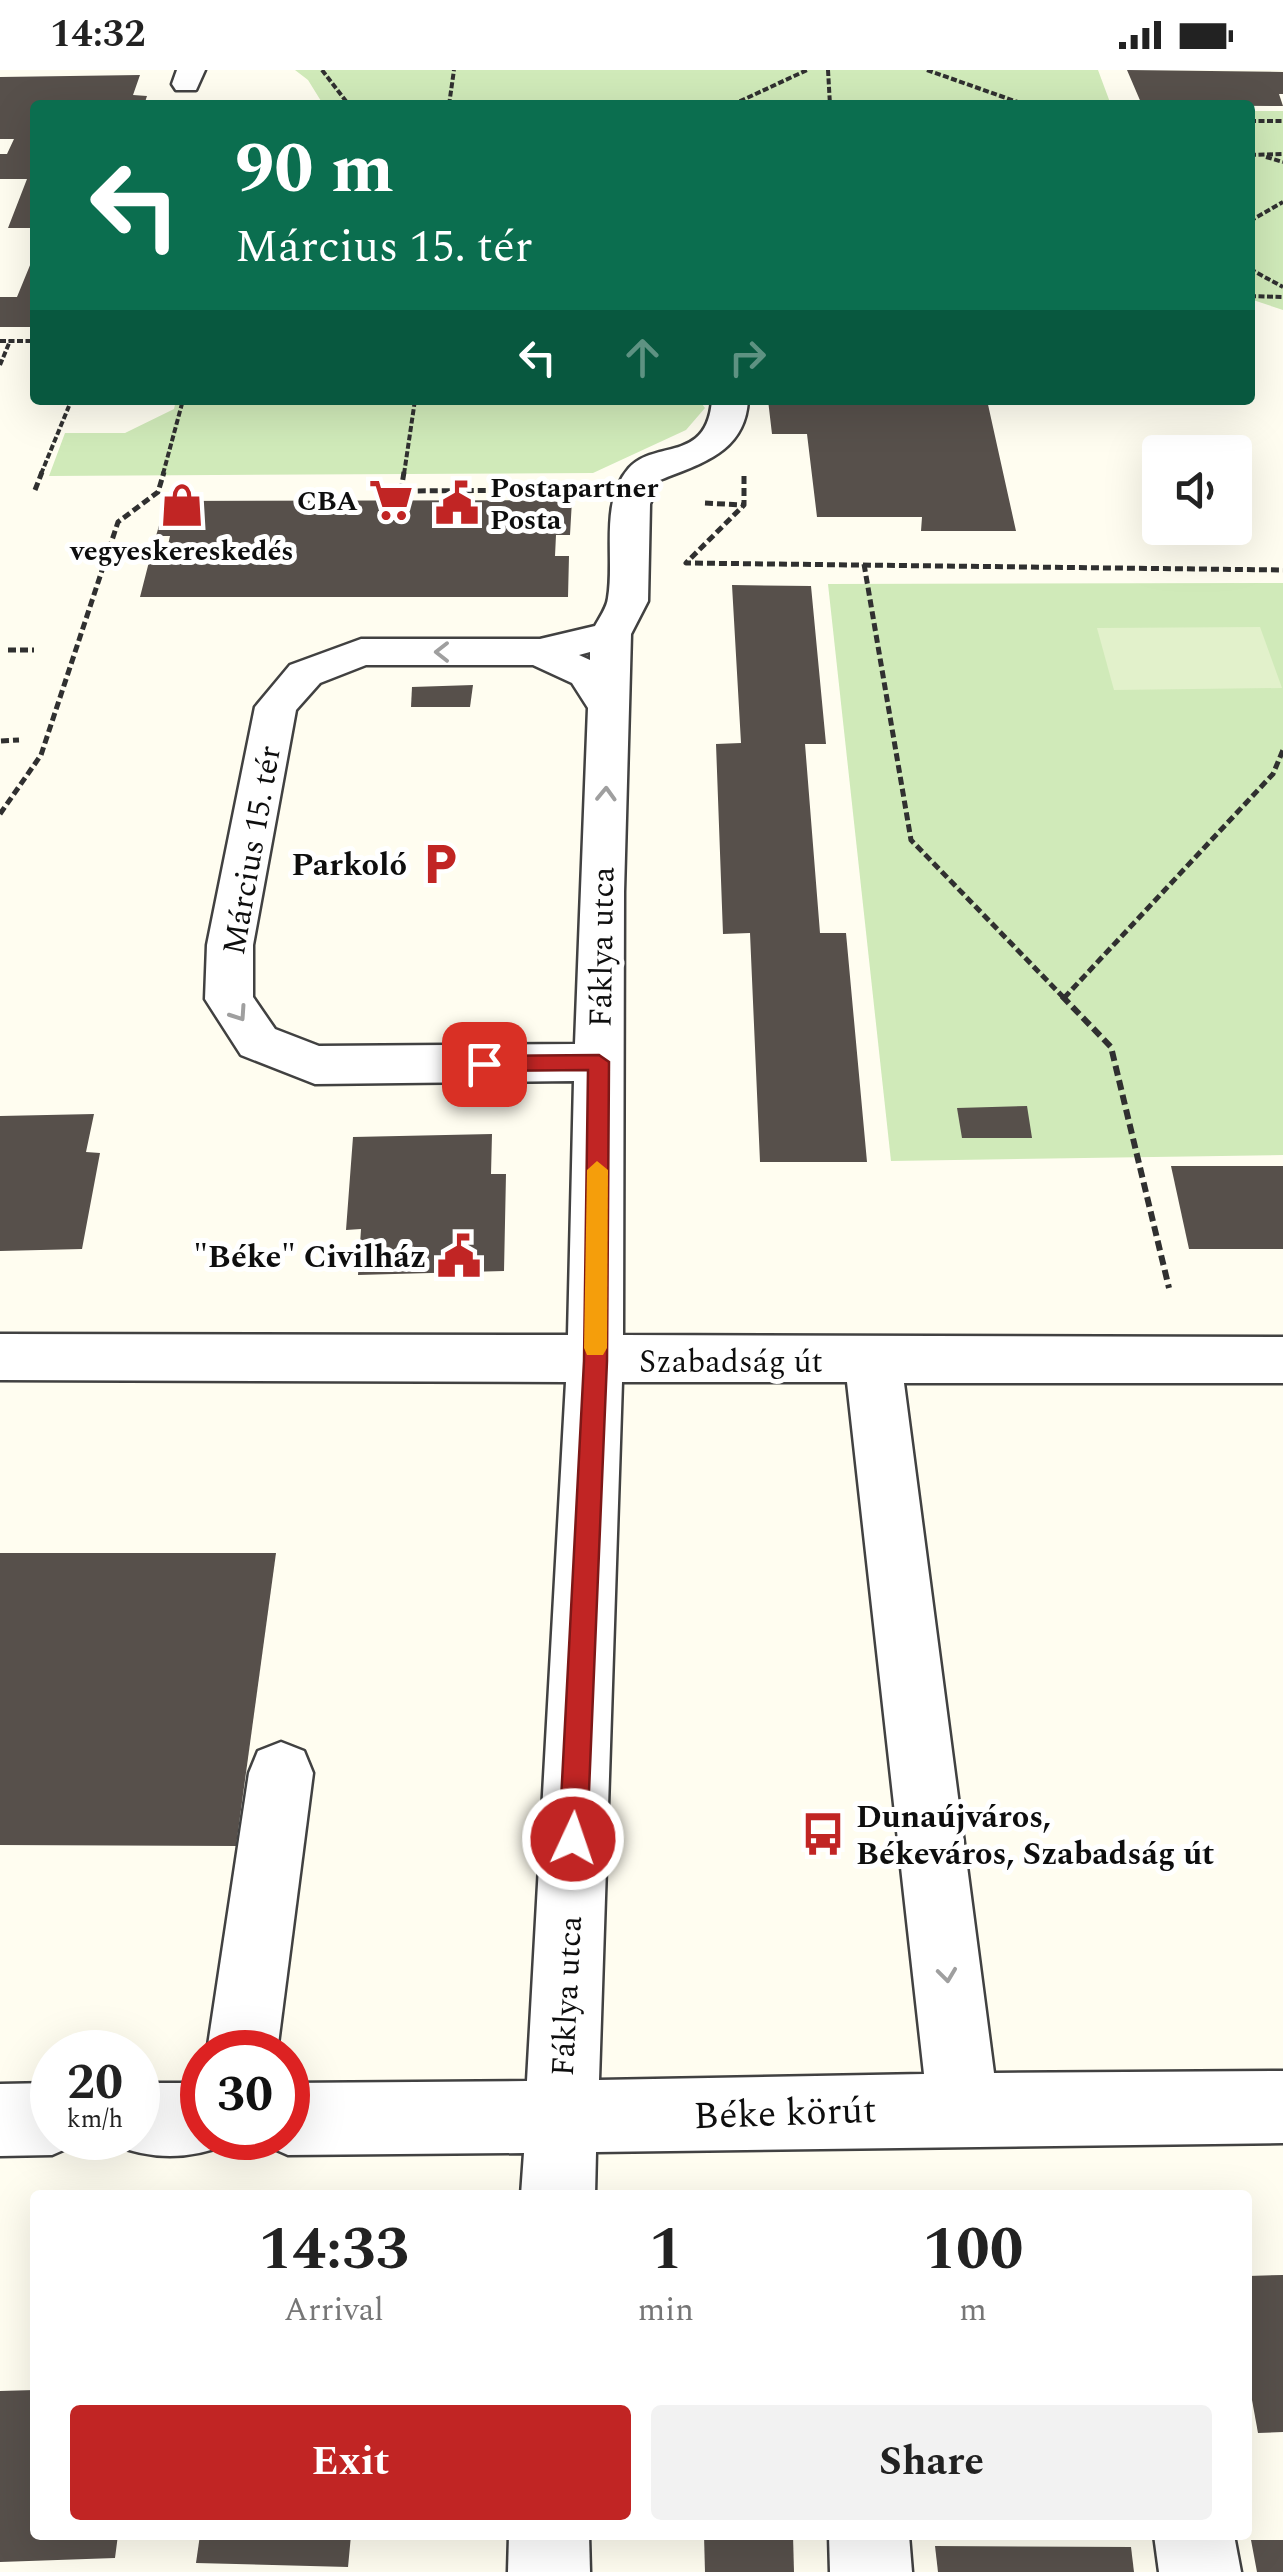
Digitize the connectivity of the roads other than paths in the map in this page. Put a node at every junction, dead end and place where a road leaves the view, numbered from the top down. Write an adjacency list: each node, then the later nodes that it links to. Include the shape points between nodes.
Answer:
1 (730, 405): 2 (street, Fáklya utca, via 731,421 720,439 644,474 634,498 628,601)
2 (611, 634): 3 (street); 4 (street, Fáklya utca)
3 (540, 652): 4 (street, via 587,674); 5 (street, Március 15. tér, one-way to 5, via 360,652 305,674 276,707 230,945 228,999 258,1042 315,1065)
4 (609, 708): 5 (street, Fáklya utca, one-way to 4)
5 (599, 1062): 8 (street, Fáklya utca)
6 (0, 1357): 8 (street, Szabadság út)
7 (1283, 1360): 9 (street, Szabadság út)
8 (595, 1361): 9 (street, Szabadság út); 15 (street, Fáklya utca)
9 (874, 1362): 12 (street, one-way to 12)
10 (280, 1773): 11 (street)
11 (245, 2030)
12 (963, 2108): 13 (street, Béke körút); 15 (street, Béke körút)
13 (1283, 2108)
14 (310, 2118): 15 (street, Béke körút)
15 (560, 2118): 18 (street, Fáklya utca)
16 (30, 2119): 17 (street)
17 (0, 2120)
18 (558, 2190)
19 (550, 2540): 22 (street)
20 (869, 2540): 23 (street)
21 (1195, 2540): 24 (street)
22 (549, 2572)
23 (871, 2572)
24 (1200, 2572)

